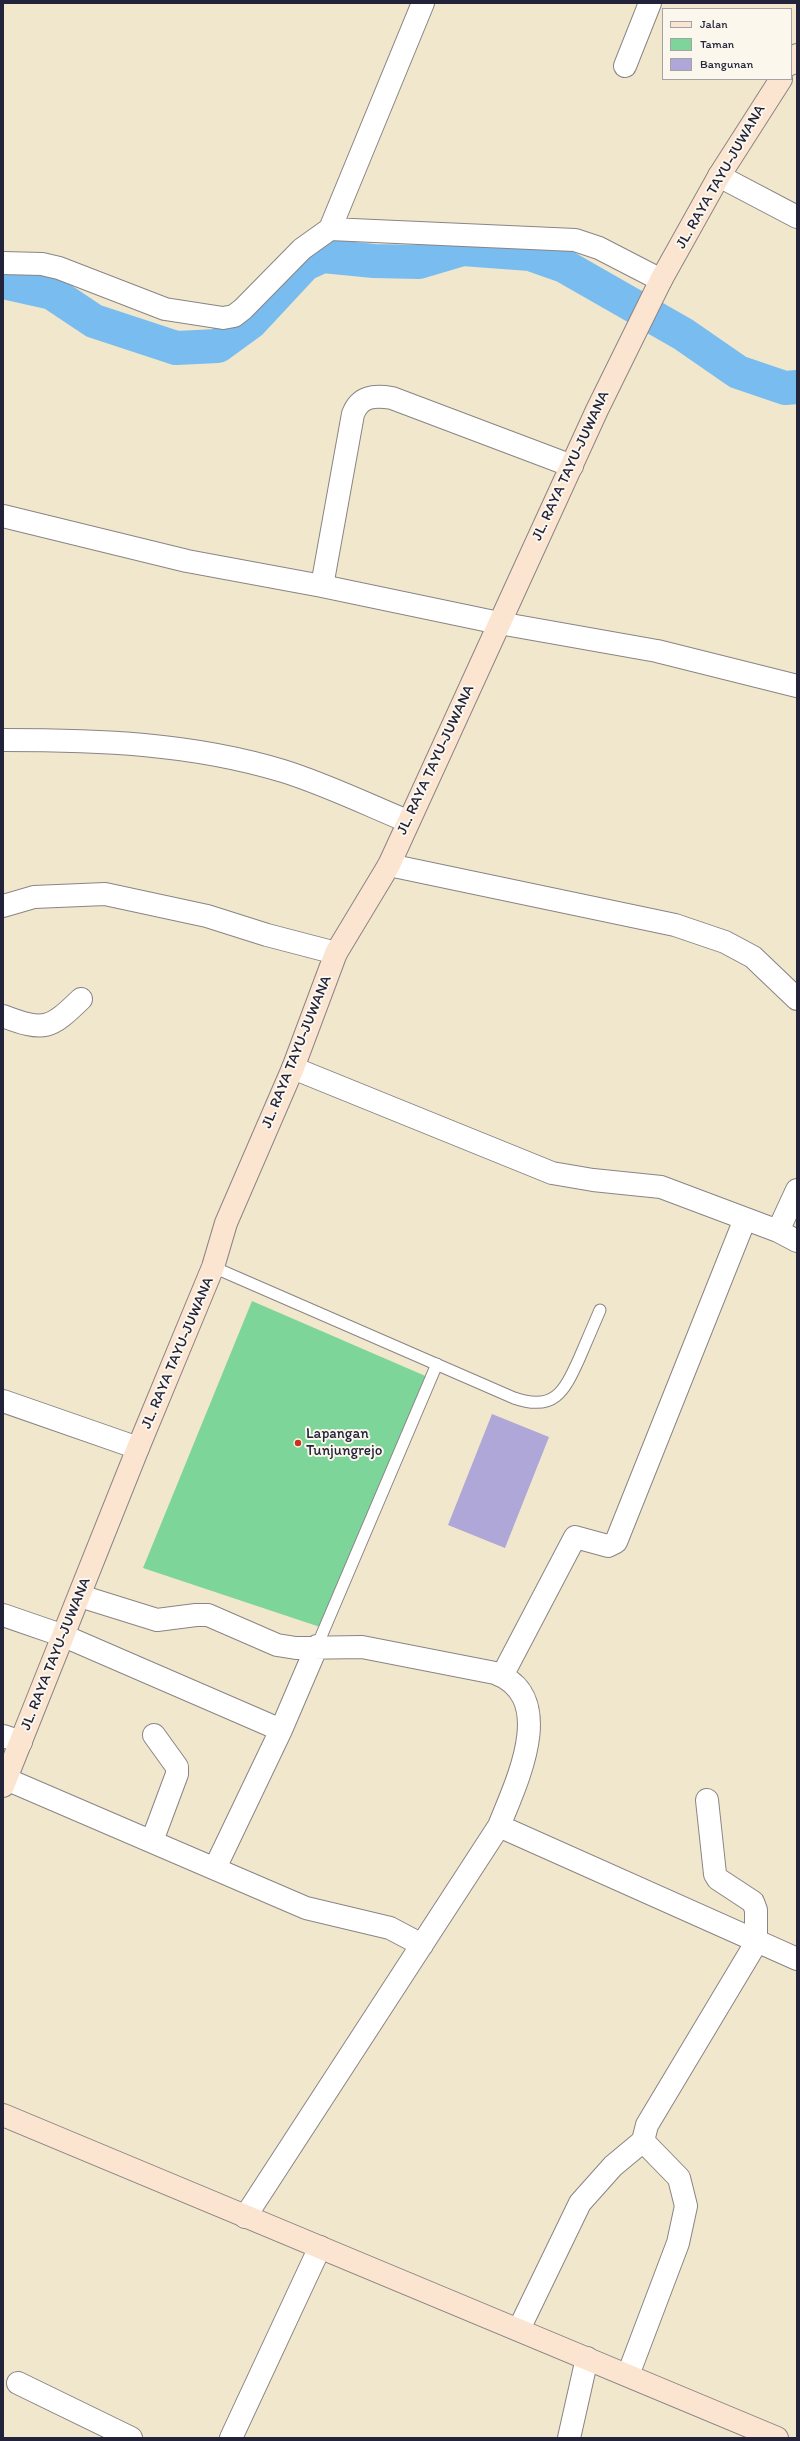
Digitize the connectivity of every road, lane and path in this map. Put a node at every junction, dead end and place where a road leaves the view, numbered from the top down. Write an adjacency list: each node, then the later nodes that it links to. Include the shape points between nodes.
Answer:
1 (423, 3): 7 (street)
2 (650, 3): 3 (street)
3 (625, 66)
4 (779, 80): 5 (main road, JL. RAYA TAYU-JUWANA)
5 (719, 176): 6 (street); 9 (main road, JL. RAYA TAYU-JUWANA)
6 (797, 217)
7 (330, 229): 8 (street, via 302,249 243,309 234,316 223,318 166,309 54,266); 9 (street, via 575,240 599,248)
8 (3, 263)
9 (658, 289): 10 (main road, JL. RAYA TAYU-JUWANA)
10 (572, 466): 12 (street, via 392,398 380,396 363,399 353,414); 13 (main road, JL. RAYA TAYU-JUWANA)
11 (3, 516): 12 (street, via 187,561)
12 (322, 586): 13 (street)
13 (499, 623): 14 (street, via 657,651); 16 (main road, JL. RAYA TAYU-JUWANA)
14 (797, 686)
15 (3, 740): 16 (street, via 99,740 183,749 235,759 284,771)
16 (407, 821): 17 (main road, JL. RAYA TAYU-JUWANA)
17 (389, 864): 19 (main road, JL. RAYA TAYU-JUWANA); 21 (street, via 675,926 725,942 753,958)
18 (3, 906): 19 (street, via 34,897 105,894 207,916)
19 (336, 953): 23 (main road, JL. RAYA TAYU-JUWANA)
20 (81, 999): 22 (street, via 59,1020 49,1025 30,1025)
21 (797, 999)
22 (3, 1016)
23 (293, 1068): 25 (street, via 552,1173 661,1187); 28 (main road, JL. RAYA TAYU-JUWANA, via 226,1223)
24 (797, 1190): 26 (street)
25 (745, 1219): 26 (street); 37 (street, via 616,1542 608,1546 575,1537)
26 (778, 1231): 27 (street)
27 (797, 1241)
28 (213, 1267): 30 (lane); 32 (main road, JL. RAYA TAYU-JUWANA)
29 (600, 1310): 30 (lane, via 568,1383 561,1394 546,1402 519,1400)
30 (437, 1364): 36 (lane)
31 (3, 1401): 32 (street)
32 (138, 1448): 33 (main road, JL. RAYA TAYU-JUWANA)
33 (80, 1596): 35 (main road, JL. RAYA TAYU-JUWANA); 36 (street, via 157,1620 196,1614 208,1615 277,1645 296,1648)
34 (3, 1615): 35 (street)
35 (64, 1636): 38 (street); 40 (main road, JL. RAYA TAYU-JUWANA)
36 (317, 1646): 37 (street, via 362,1647); 38 (street)
37 (502, 1676): 43 (street, via 523,1694 530,1724 521,1772)
38 (280, 1730): 45 (street)
39 (154, 1735): 44 (street, via 177,1767 177,1774)
40 (12, 1739): 41 (main road, JL. RAYA TAYU-JUWANA)
41 (4, 1783): 44 (street)
42 (707, 1800): 46 (street, via 715,1874 718,1879 753,1902 756,1910)
43 (498, 1826): 46 (street); 47 (street)
44 (152, 1841): 45 (street)
45 (215, 1868): 47 (street, via 306,1908 390,1928)
46 (756, 1943): 48 (street); 50 (street, via 647,2125)
47 (422, 1945): 51 (street)
48 (797, 1959)
49 (3, 2115): 51 (main road)
50 (643, 2142): 53 (street, via 613,2166 580,2203); 55 (street, via 679,2178 686,2206 678,2243)
51 (245, 2217): 52 (main road)
52 (320, 2247): 53 (main road); 58 (street)
53 (519, 2329): 54 (main road)
54 (587, 2358): 55 (main road); 59 (street)
55 (628, 2375): 60 (main road)
56 (18, 2383): 57 (street)
57 (132, 2438)
58 (231, 2438)
59 (569, 2438)
60 (777, 2438)

